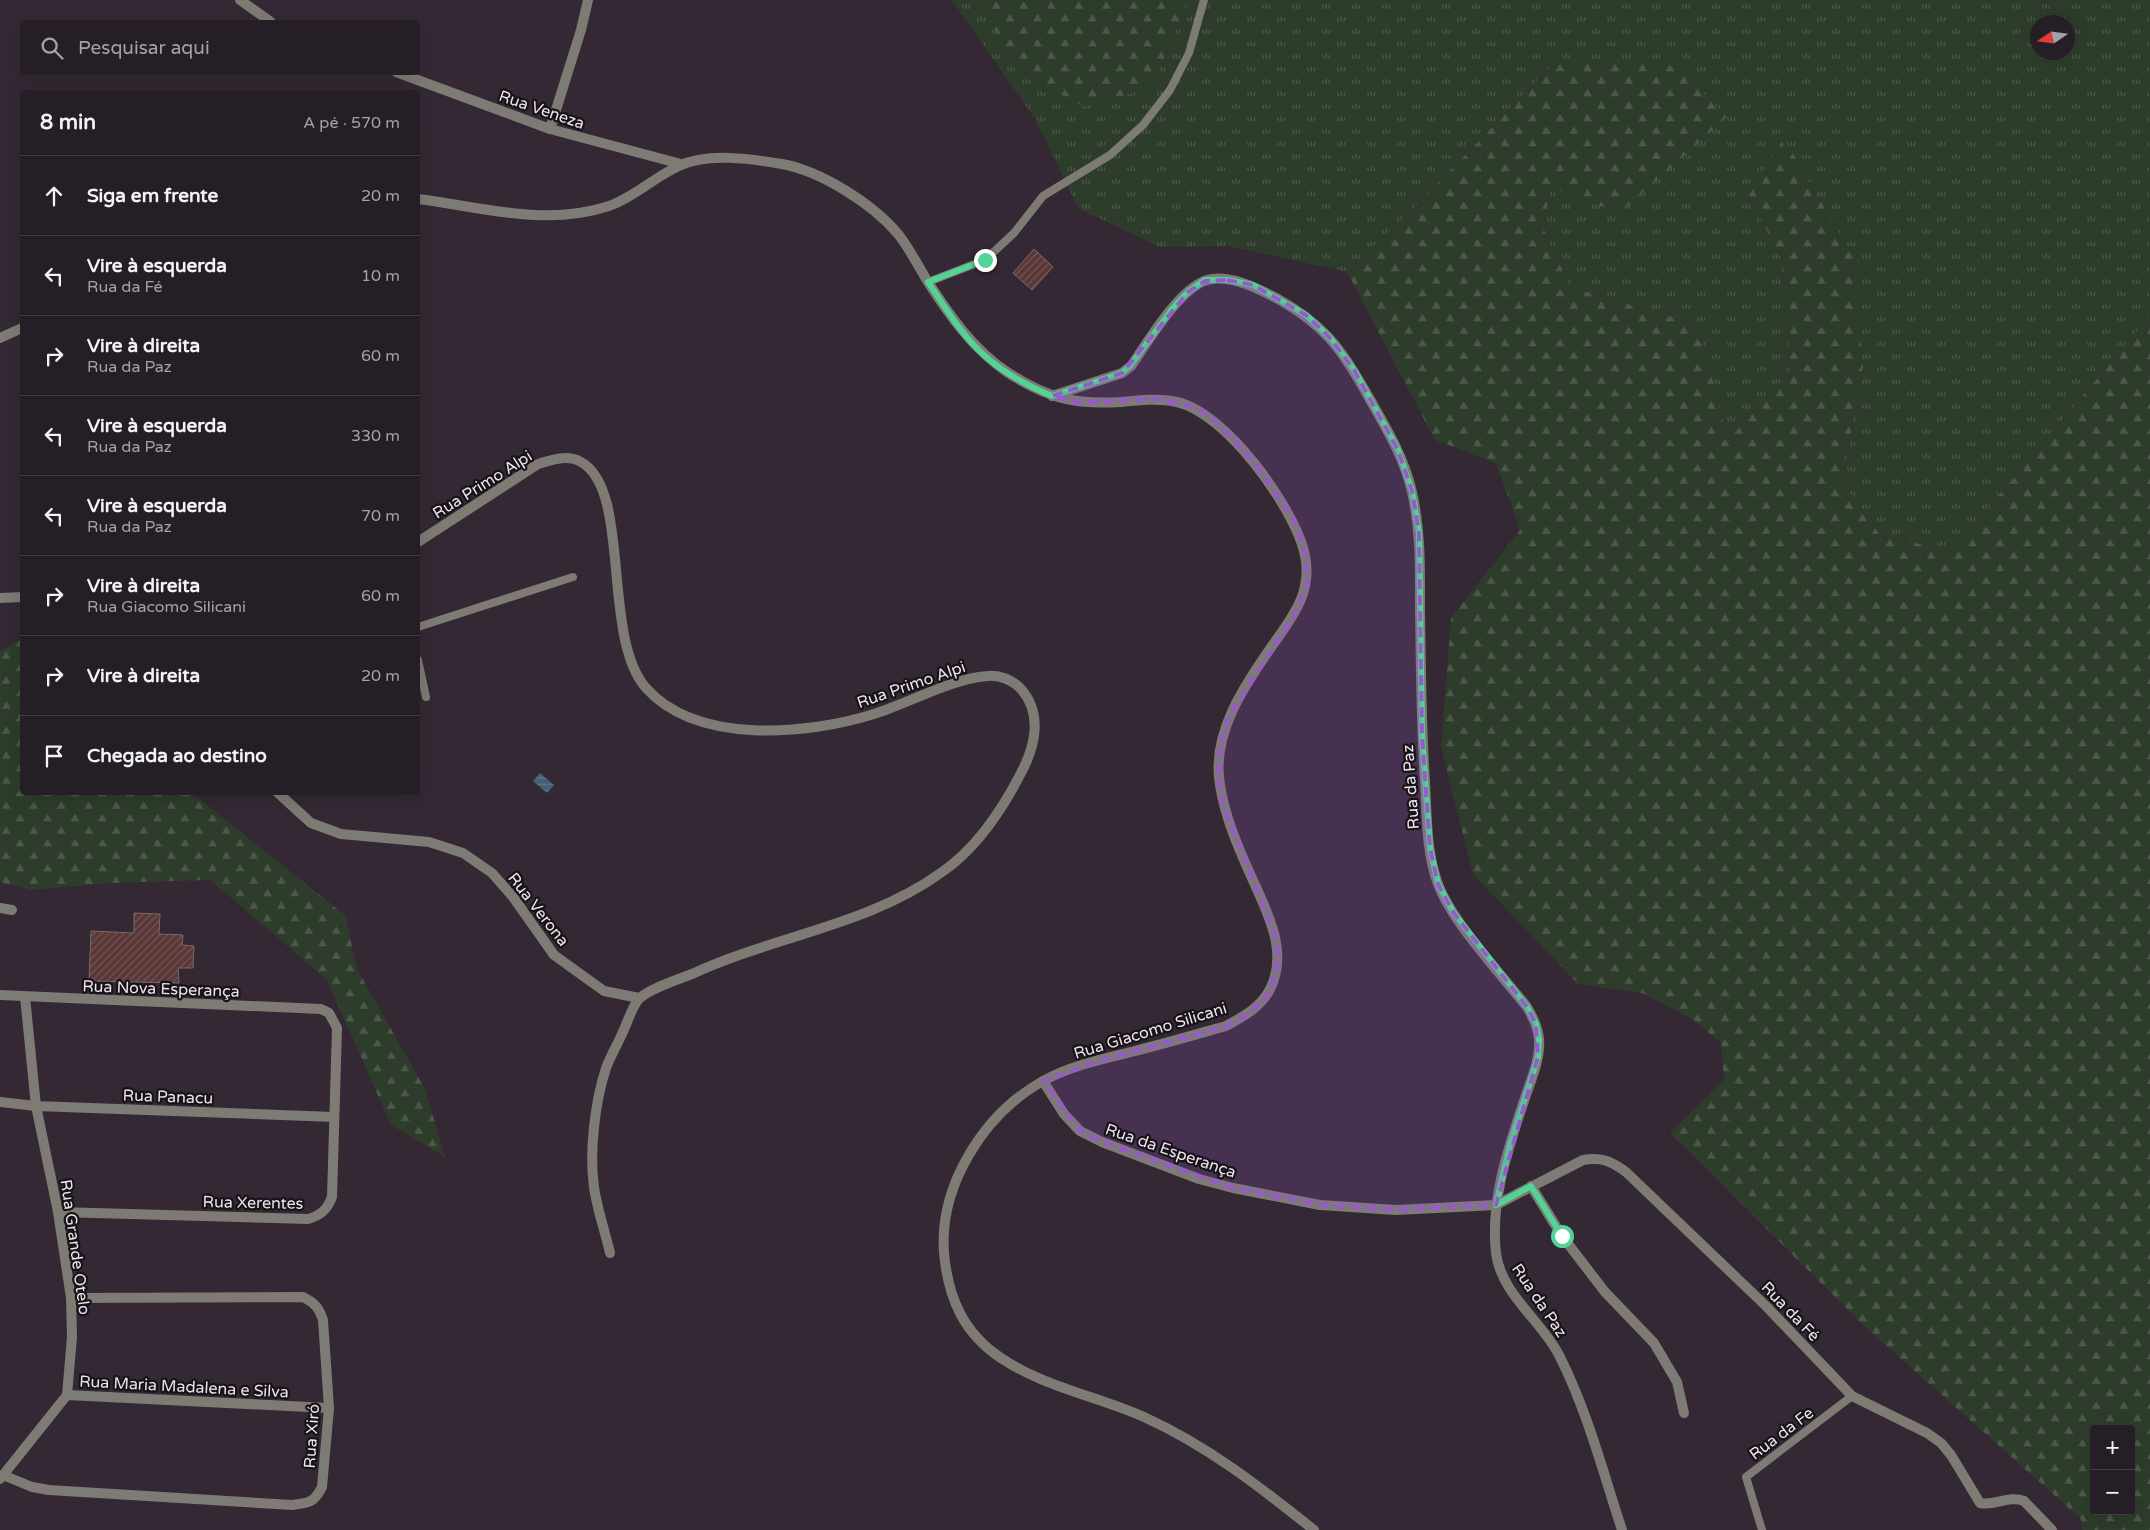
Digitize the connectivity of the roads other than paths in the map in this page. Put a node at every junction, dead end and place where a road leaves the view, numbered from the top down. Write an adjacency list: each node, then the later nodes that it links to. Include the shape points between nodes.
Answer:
1 (240, 0): 4 (street)
2 (588, 0): 6 (street)
3 (1204, 0): 9 (lane, via 1189,53 1170,90 1143,125 1110,155 1043,196 1014,233 985,260)
4 (268, 20)
5 (404, 75): 6 (street, Rua Veneza)
6 (550, 129): 7 (street, Rua Veneza)
7 (681, 164): 8 (street, Rua Giacomo Silicani, via 645,189 610,206 565,215 518,216); 9 (street, Rua Giacomo Silicani, via 718,158 746,160 788,165 814,174 862,202 898,234)
8 (420, 200)
9 (928, 282): 12 (street, Rua Giacomo Silicani, via 984,356 1033,388)
10 (20, 329): 11 (street)
11 (0, 338)
12 (1052, 396): 27 (street, Rua Giacomo Silicani, via 1077,403 1154,399 1197,408 1204,413 1255,464 1295,522 1305,554 1307,582 1296,614 1269,650 1229,716 1220,746 1218,775 1222,803 1276,941 1276,972 1268,994 1248,1014 1226,1026 1108,1058); 32 (street, Rua da Paz, via 1122,373 1188,292 1205,280 1228,280 1253,285 1306,315 1331,339 1354,370 1398,450 1412,491 1419,533 1422,736 1430,848 1438,884 1453,912 1527,1007 1536,1024 1539,1040 1538,1057)
13 (420, 541): 25 (street, Rua Primo Alpi, via 538,464 560,457 581,462 598,478 609,510 620,615 630,657 644,686 671,710 714,726 758,730 822,727 873,714 972,678 990,675 1006,678 1020,688 1032,705 1036,726 1032,754 1006,803 972,846 942,872 888,904 713,964)
14 (573, 577): 17 (lane)
15 (20, 597): 16 (street)
16 (0, 598)
17 (420, 626)
18 (420, 669): 19 (lane)
19 (426, 697)
20 (280, 795): 25 (street, Rua Verona, via 311,823 341,834 429,842 463,853 492,873 554,955 604,991)
21 (0, 908): 22 (street)
22 (12, 910)
23 (0, 995): 24 (street, Rua Nova Esperança)
24 (25, 997): 26 (street, Rua Nova Esperança); 29 (street, Rua Grande Otelo)
25 (640, 998): 34 (street, via 606,1068 594,1125 594,1186)
26 (321, 1009): 30 (street, Rua Xerentes, via 329,1013 337,1028)
27 (1042, 1081): 32 (street, Rua da Esperança, via 1080,1131 1199,1179 1320,1205 1396,1210); 41 (street, Rua Giacomo Silicani, via 988,1127 966,1159 949,1196 943,1238 946,1278 956,1309 976,1337 1000,1358 1035,1376 1143,1417 1197,1443)
28 (0, 1102): 29 (street, Rua Panacu)
29 (36, 1106): 30 (street, Rua Panacu); 33 (street, Rua Grande Otelo)
30 (334, 1117): 33 (street, Rua Xerentes, via 332,1197 328,1208 308,1220)
31 (1531, 1186): 32 (street, Rua da Fé); 37 (street, Rua da Fé, via 1582,1160 1598,1157 1610,1160 1766,1306); 39 (street, via 1562,1236 1605,1292 1654,1342 1677,1382)
32 (1496, 1205): 42 (street, Rua da Paz, via 1496,1253 1501,1272 1557,1353 1574,1386)
33 (58, 1212): 35 (street, Rua Grande Otelo)
34 (610, 1253)
35 (71, 1298): 36 (street, Rua Grande Otelo, via 72,1336); 38 (street, Rua Xiró, via 303,1297 314,1302 323,1320)
36 (67, 1395): 38 (street, Rua Maria Madalena e Silva); 40 (street)
37 (1852, 1396): 43 (lane, Rua da Fe, via 1746,1477); 44 (street, Rua da Fé, via 1941,1443 1980,1503 2024,1501)
38 (329, 1408): 40 (street, Rua Xiró, via 322,1487 316,1498 307,1504 49,1490)
39 (1684, 1413)
40 (1, 1477)
41 (1314, 1530)
42 (1622, 1530)
43 (1762, 1530)
44 (2052, 1530)

